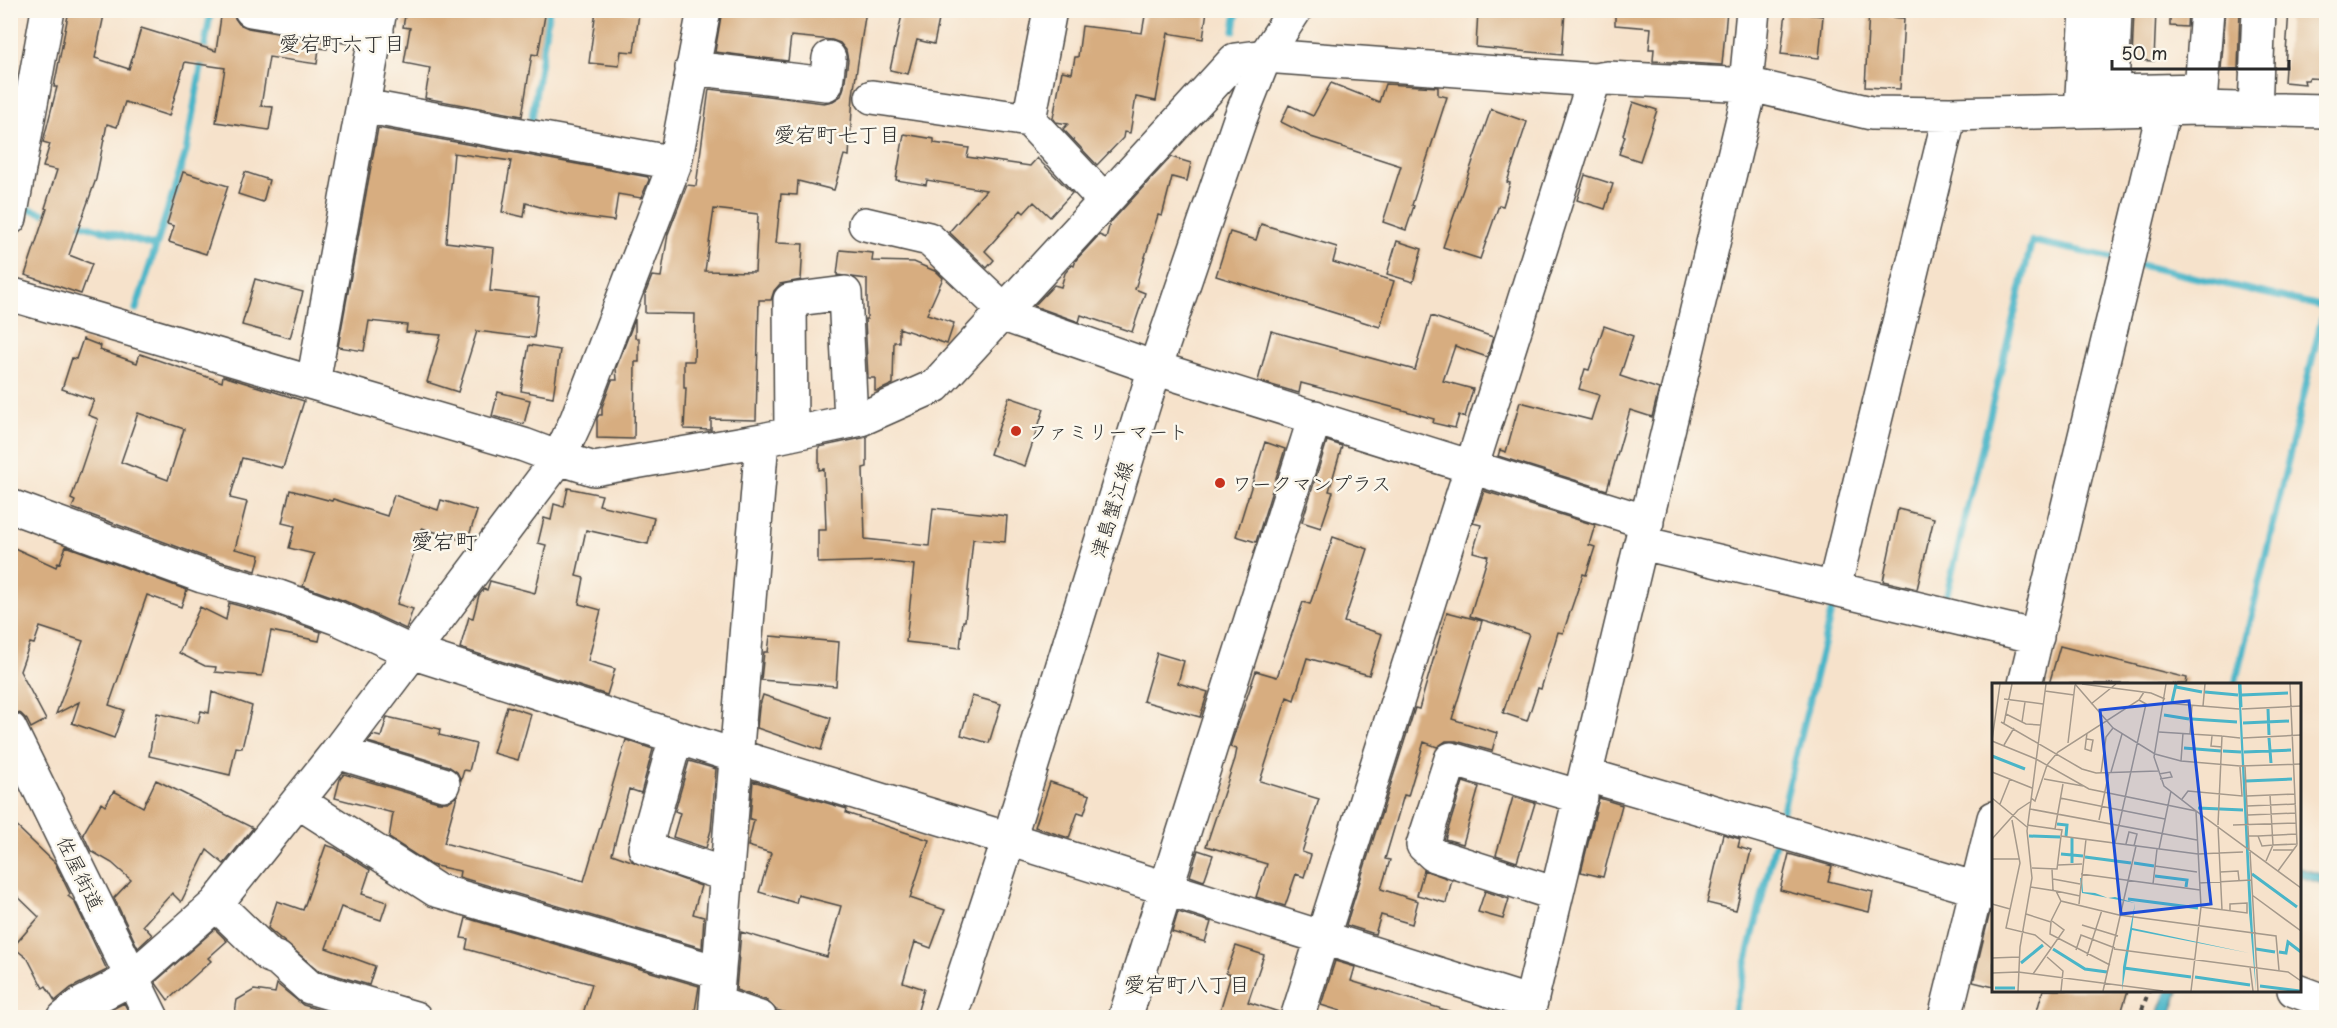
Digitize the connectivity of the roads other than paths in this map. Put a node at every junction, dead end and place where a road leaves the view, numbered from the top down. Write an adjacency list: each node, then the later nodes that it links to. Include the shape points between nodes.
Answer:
1 (48, 10): 25 (street)
2 (251, 10): 11 (street)
3 (704, 10): 14 (street)
4 (1050, 10): 24 (street)
5 (1295, 10): 12 (street, 津島蟹江線)
6 (1753, 10): 16 (street)
7 (2087, 10): 21 (street)
8 (2115, 10): 9 (street, via 2112,92 2201,90)
9 (2207, 10)
10 (2259, 10): 20 (street)
11 (379, 21): 18 (street)
12 (1265, 56): 15 (street); 27 (street, via 1235,60); 32 (street, 津島蟹江線)
13 (829, 58): 14 (street, via 826,84)
14 (692, 68): 26 (street)
15 (1594, 80): 16 (street); 38 (street)
16 (1748, 85): 23 (street, via 1871,113); 40 (street)
17 (872, 97): 24 (street)
18 (363, 106): 26 (street); 33 (street)
19 (2164, 109): 20 (street); 21 (street); 42 (street)
20 (2255, 109): 22 (street)
21 (2082, 111): 23 (street)
22 (2326, 111)
23 (1950, 114): 41 (street)
24 (1029, 120): 27 (street)
25 (18, 131): 28 (street)
26 (675, 163): 37 (street)
27 (1105, 201): 31 (street)
28 (10, 218)
29 (865, 224): 31 (street, via 930,239)
30 (10, 294): 33 (street)
31 (1003, 312): 32 (street); 35 (street, via 934,386)
32 (1155, 368): 34 (street); 53 (street, 津島蟹江線)
33 (313, 383): 37 (street)
34 (1315, 417): 38 (street); 55 (street)
35 (851, 421): 36 (street); 36 (street, via 845,293 790,300)
36 (777, 437): 37 (street, via 594,468); 48 (street)
37 (559, 458): 43 (street)
38 (1472, 468): 40 (street); 59 (street)
39 (10, 506): 43 (street, via 202,576 337,618)
40 (1645, 532): 41 (street); 50 (street)
41 (1834, 588): 42 (street)
42 (2037, 637): 44 (street)
43 (411, 652): 46 (street); 47 (street)
44 (2025, 683)
45 (10, 729): 60 (street, 佐屋街道)
46 (676, 738): 48 (street); 54 (street, via 645,848)
47 (337, 752): 49 (street); 51 (street)
48 (736, 756): 53 (street); 54 (street)
49 (443, 784)
50 (1584, 786): 56 (street); 57 (street); 57 (street, via 1451,759 1423,845 1434,855)
51 (298, 802): 58 (street); 62 (street, via 436,890)
52 (1992, 834): 56 (street)
53 (1009, 839): 55 (street); 69 (street, 津島蟹江線)
54 (727, 875): 62 (street)
55 (1165, 888): 59 (street); 70 (street)
56 (1985, 891): 72 (street)
57 (1556, 894): 64 (street)
58 (216, 904): 60 (street); 67 (street, via 309,987)
59 (1323, 937): 64 (street, via 1515,998); 71 (street)
60 (132, 978): 65 (street); 66 (street, 佐屋街道)
61 (2299, 992): 63 (street)
62 (716, 998): 68 (street)
63 (2326, 1002)
64 (1528, 1013)
65 (64, 1017)
66 (152, 1017)
67 (415, 1017)
68 (760, 1017)
69 (950, 1017)
70 (1125, 1017)
71 (1298, 1017)
72 (1945, 1017)

